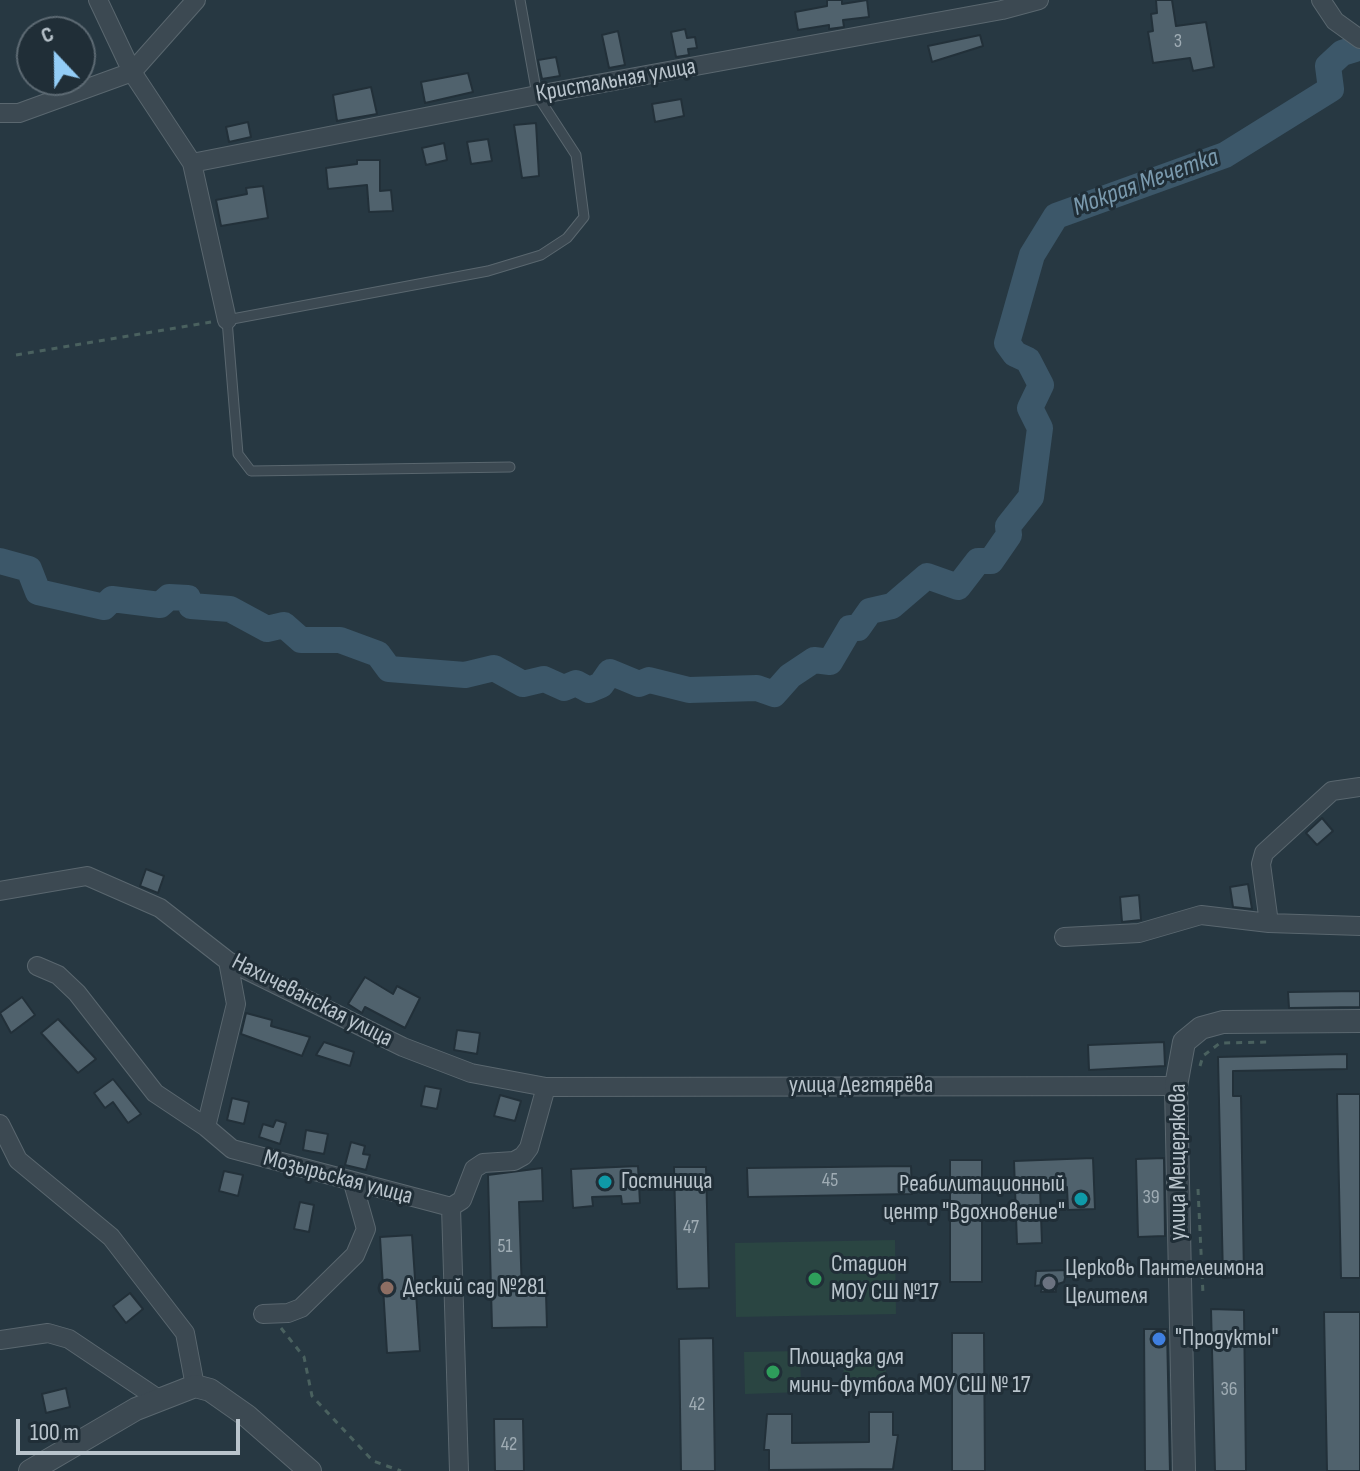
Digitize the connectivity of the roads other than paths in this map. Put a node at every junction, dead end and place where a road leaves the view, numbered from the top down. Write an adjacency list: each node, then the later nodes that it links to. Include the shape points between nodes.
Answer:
1 (98, 0): 9 (street)
2 (196, 0): 9 (street)
3 (520, 0): 10 (lane)
4 (982, 0): 7 (street)
5 (1039, 0): 7 (street, Кристальная улица)
6 (1321, 0): 8 (street, via 1335,21)
7 (1002, 10): 10 (street, Кристальная улица)
8 (1357, 37)
9 (132, 72): 11 (street, via 19,113); 12 (street)
10 (537, 95): 12 (street, Кристальная улица); 13 (lane, via 576,155 584,217 567,238 541,255 488,271)
11 (0, 113)
12 (192, 163): 13 (street)
13 (227, 320): 14 (lane, via 238,454 251,471)
14 (510, 467)
15 (1360, 787): 17 (street, via 1332,791 1264,853)
16 (0, 891): 20 (street, Нахичеванская улица, via 87,876 160,908)
17 (1269, 923): 18 (street); 19 (street, via 1201,915 1139,933)
18 (1360, 926)
19 (1064, 937)
20 (228, 961): 24 (street, Нахичеванская улица, via 403,1047 471,1073); 26 (street, via 236,1004)
21 (37, 966): 26 (street, Мозырьская улица, via 58,975 77,993 155,1093)
22 (1360, 1021): 23 (street, улица Мещерякова, via 1223,1022 1201,1028 1184,1042)
23 (1186, 1081): 24 (street, улица Дегтярёва); 36 (street, улица Мещерякова)
24 (546, 1087): 28 (street, via 523,1156 474,1169 462,1200)
25 (0, 1124): 31 (street, via 18,1160 111,1237 185,1333)
26 (206, 1127): 27 (street, Мозырьская улица, via 232,1149)
27 (353, 1183): 28 (street, Мозырьская улица); 29 (street, via 366,1229 362,1243 301,1308)
28 (451, 1207): 35 (street)
29 (267, 1314)
30 (0, 1340): 32 (street, via 48,1333 69,1339)
31 (195, 1386): 32 (street); 34 (street, via 210,1390 247,1416)
32 (157, 1398): 33 (street)
33 (30, 1471)
34 (310, 1471)
35 (459, 1471)
36 (1184, 1471)

